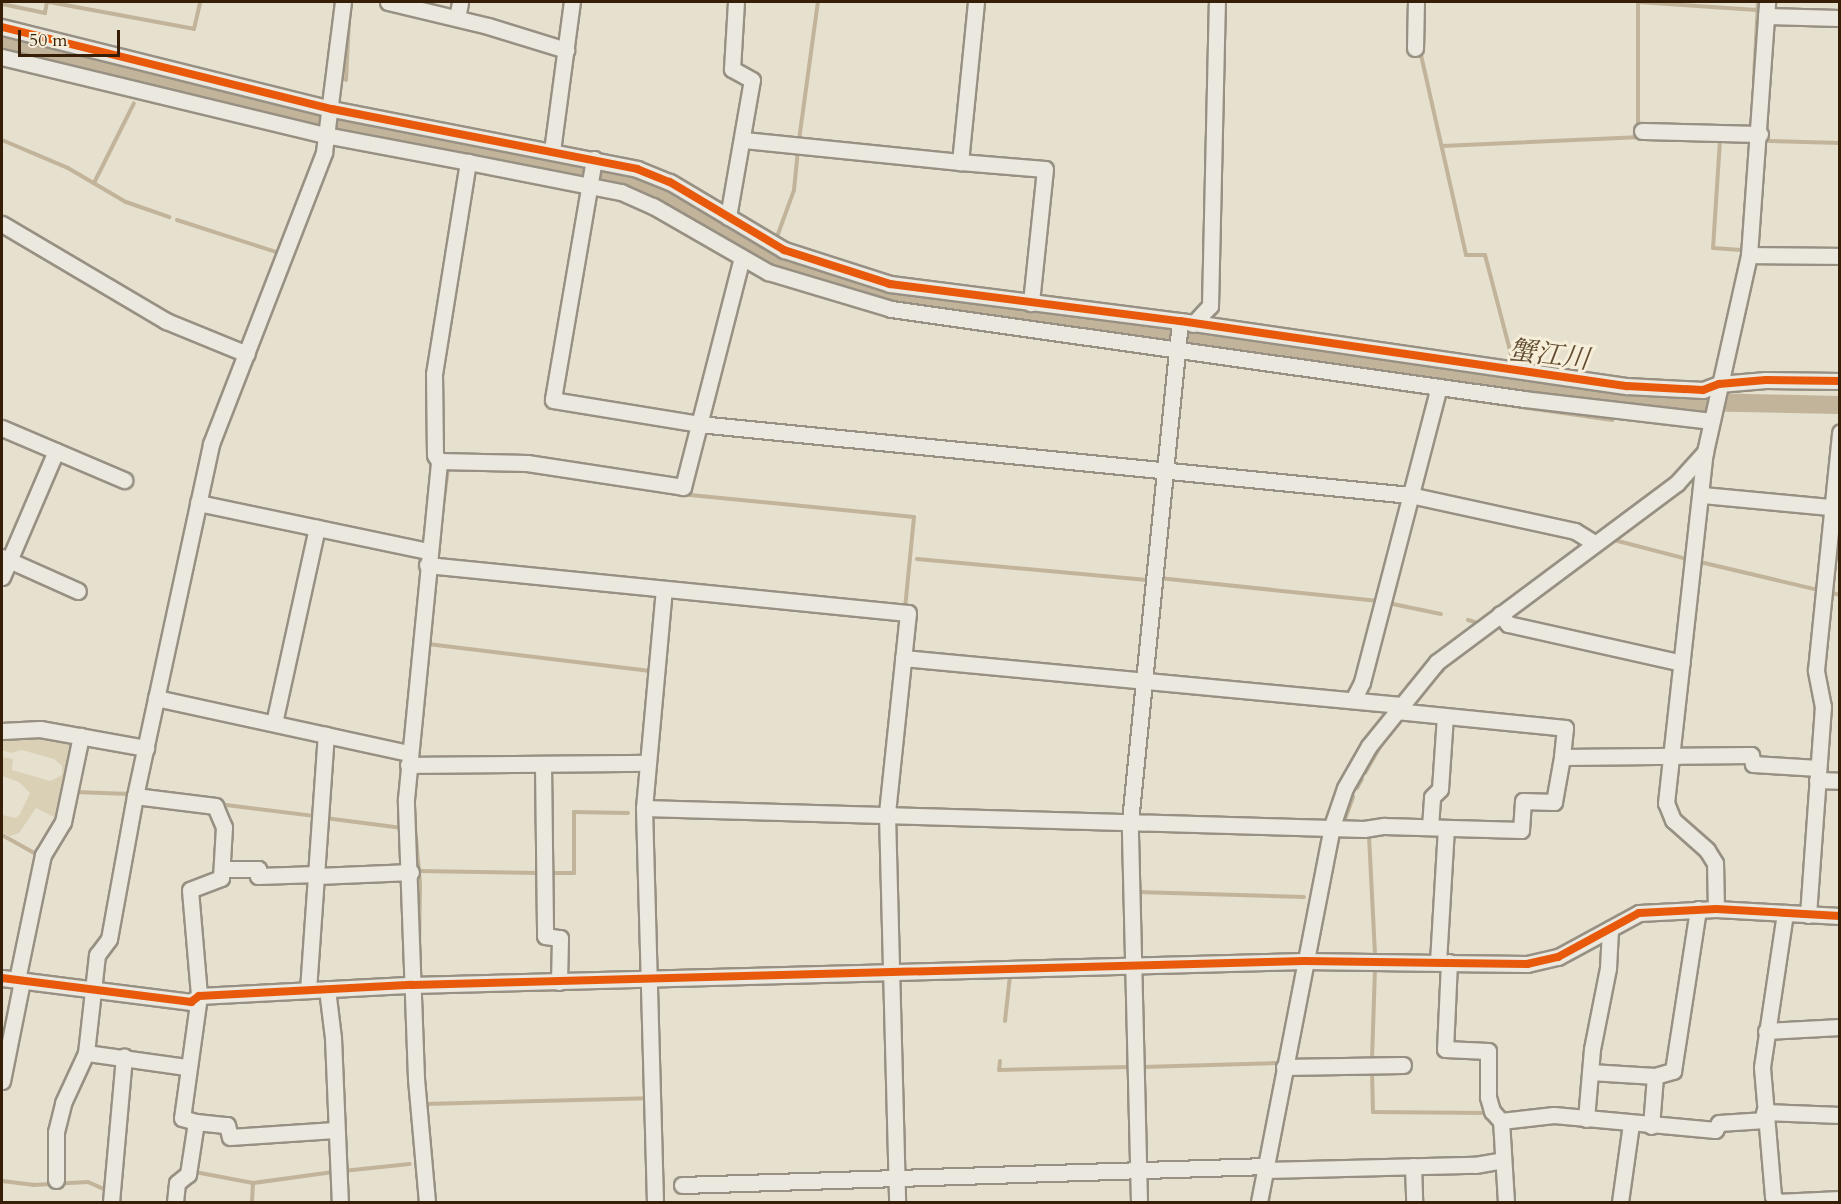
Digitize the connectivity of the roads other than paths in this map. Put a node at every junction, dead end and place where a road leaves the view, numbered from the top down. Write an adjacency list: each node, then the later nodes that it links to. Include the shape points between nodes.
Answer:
1 (343, 2): 16 (street)
2 (388, 2): 10 (street)
3 (460, 2): 10 (street)
4 (572, 2): 14 (street)
5 (736, 2): 20 (street, via 732,69 752,80)
6 (976, 2): 24 (street)
7 (1218, 2): 32 (street, via 1210,306)
8 (1416, 2): 13 (street)
9 (1766, 9): 11 (street); 18 (street)
10 (457, 18): 14 (street)
11 (1839, 18)
12 (2, 27): 16 (street)
13 (1415, 48)
14 (566, 50): 21 (street)
15 (2, 57): 19 (street)
16 (332, 109): 19 (street); 21 (street)
17 (1642, 131): 18 (street)
18 (1760, 134): 28 (street)
19 (325, 135): 23 (street); 34 (street, via 324,152)
20 (744, 140): 24 (street); 26 (street)
21 (552, 151): 22 (street)
22 (594, 160): 25 (street); 26 (street, via 637,169 670,182)
23 (468, 162): 25 (street); 44 (street, via 434,374)
24 (960, 162): 31 (street, via 1045,170)
25 (590, 184): 30 (street, via 653,206); 39 (street, via 553,399)
26 (728, 217): 31 (street, via 784,250 890,284)
27 (2, 224): 34 (street, via 166,321)
28 (1749, 255): 29 (street); 37 (street)
29 (1839, 256)
30 (742, 258): 33 (street, via 768,272 891,309); 39 (street)
31 (1031, 303): 32 (street)
32 (1184, 323): 33 (street); 37 (street, via 1627,386 1703,390)
33 (1175, 349): 36 (street); 45 (street)
34 (247, 354): 49 (street, via 211,444)
35 (1839, 381): 37 (street, via 1766,380)
36 (1439, 387): 38 (street); 47 (street)
37 (1718, 387): 38 (street)
38 (1712, 418): 43 (street)
39 (699, 424): 44 (street, via 683,487 528,463); 45 (street)
40 (2, 428): 42 (street)
41 (1839, 432): 50 (street)
42 (56, 451): 46 (street); 54 (street)
43 (1705, 452): 48 (street); 52 (street, via 1677,483)
44 (439, 461): 53 (street)
45 (1163, 472): 47 (street); 63 (street)
46 (124, 480)
47 (1410, 495): 52 (street, via 1575,531); 65 (street, via 1362,682)
48 (1702, 495): 50 (street); 62 (street)
49 (198, 503): 51 (street); 64 (street)
50 (1835, 507): 56 (street)
51 (317, 528): 53 (street); 68 (street)
52 (1594, 543): 60 (street)
53 (428, 558): 57 (street); 75 (street)
54 (5, 559): 55 (street); 59 (street)
55 (2, 576)
56 (1824, 585): 58 (street); 78 (street, via 1816,670 1822,707)
57 (664, 589): 61 (street, via 908,613); 76 (street)
58 (1839, 589)
59 (78, 591)
60 (1500, 614): 62 (street, via 1508,624); 66 (street, via 1437,662)
61 (903, 658): 63 (street); 82 (street)
62 (1682, 663): 73 (street)
63 (1142, 681): 65 (street); 83 (street)
64 (156, 698): 68 (street); 72 (street)
65 (1353, 700): 66 (street)
66 (1398, 708): 67 (street); 84 (street, via 1355,771)
67 (1445, 716): 74 (street, via 1565,728); 85 (street, via 1440,789 1432,797)
68 (274, 723): 70 (street)
69 (2, 731): 71 (street, via 40,729)
70 (326, 735): 75 (street); 89 (street)
71 (81, 736): 72 (street); 100 (street, via 63,822 43,855 44,865)
72 (146, 748): 80 (street)
73 (1670, 756): 74 (street); 78 (street, via 1751,755 1752,764); 91 (street, via 1666,803 1673,820 1707,850 1715,863)
74 (1562, 757): 86 (street, via 1554,802 1523,801 1521,830)
75 (408, 759): 77 (street); 88 (street)
76 (647, 763): 77 (street); 81 (street)
77 (543, 764): 102 (street, via 545,936 560,939)
78 (1818, 774): 79 (street); 93 (street)
79 (1839, 781)
80 (135, 796): 87 (street, via 215,806 224,827); 104 (street, via 109,939 97,955)
81 (644, 808): 82 (street); 101 (street)
82 (887, 814): 83 (street); 99 (street)
83 (1130, 820): 84 (street); 98 (street)
84 (1332, 826): 85 (street); 96 (street)
85 (1430, 827): 86 (street)
86 (1446, 828): 97 (street)
87 (222, 869): 89 (street, via 258,869 258,876); 107 (street, via 221,878 190,890)
88 (411, 872): 89 (street); 103 (street)
89 (317, 875): 106 (street)
90 (1698, 909): 91 (street); 95 (street, via 1639,913); 116 (street, via 1673,1071)
91 (1716, 909): 92 (street)
92 (1785, 913): 93 (street); 109 (street)
93 (1808, 915): 94 (street)
94 (1839, 916)
95 (1610, 929): 97 (street, via 1544,963); 115 (street, via 1608,968)
96 (1304, 961): 97 (street); 98 (street); 114 (street)
97 (1444, 962): 121 (street, via 1444,1049 1488,1051 1488,1097 1492,1112)
98 (1134, 967): 99 (street); 129 (street)
99 (891, 974): 101 (street); 130 (street)
100 (13, 980): 104 (street); 117 (street)
101 (649, 980): 102 (street); 139 (street)
102 (559, 982): 103 (street)
103 (412, 985): 105 (street); 138 (street)
104 (93, 989): 107 (street, via 115,995 191,1002); 110 (street)
105 (327, 989): 106 (street); 125 (street, via 333,1038)
106 (308, 990): 107 (street)
107 (199, 996): 113 (street)
108 (1839, 1027): 109 (street)
109 (1766, 1031): 119 (street, via 1762,1067)
110 (86, 1053): 111 (street); 131 (street, via 63,1103 56,1132)
111 (124, 1058): 113 (street); 135 (street)
112 (1404, 1065): 114 (street)
113 (186, 1066): 122 (street, via 182,1118)
114 (1284, 1067): 128 (street)
115 (1590, 1072): 116 (street); 120 (street)
116 (1655, 1076): 124 (street)
117 (2, 1081)
118 (1839, 1115): 119 (street)
119 (1764, 1116): 124 (street, via 1719,1123 1715,1130); 134 (street, via 1773,1196)
120 (1586, 1119): 121 (street, via 1554,1115); 123 (street)
121 (1501, 1121): 126 (street)
122 (196, 1122): 125 (street, via 227,1125 231,1137); 136 (street, via 188,1174 177,1183)
123 (1631, 1125): 124 (street); 145 (street)
124 (1651, 1126)
125 (335, 1130): 137 (street)
126 (1502, 1160): 127 (street, via 1475,1165); 144 (street)
127 (1413, 1166): 128 (street); 143 (street)
128 (1265, 1168): 129 (street); 142 (street)
129 (1139, 1171): 130 (street); 141 (street)
130 (896, 1179): 132 (street); 140 (street)
131 (56, 1180)
132 (682, 1185)
133 (1839, 1199): 134 (street)
134 (1778, 1202)
135 (111, 1203)
136 (175, 1203)
137 (340, 1203)
138 (427, 1203)
139 (655, 1203)
140 (897, 1203)
141 (1139, 1203)
142 (1259, 1203)
143 (1414, 1203)
144 (1506, 1203)
145 (1620, 1203)

